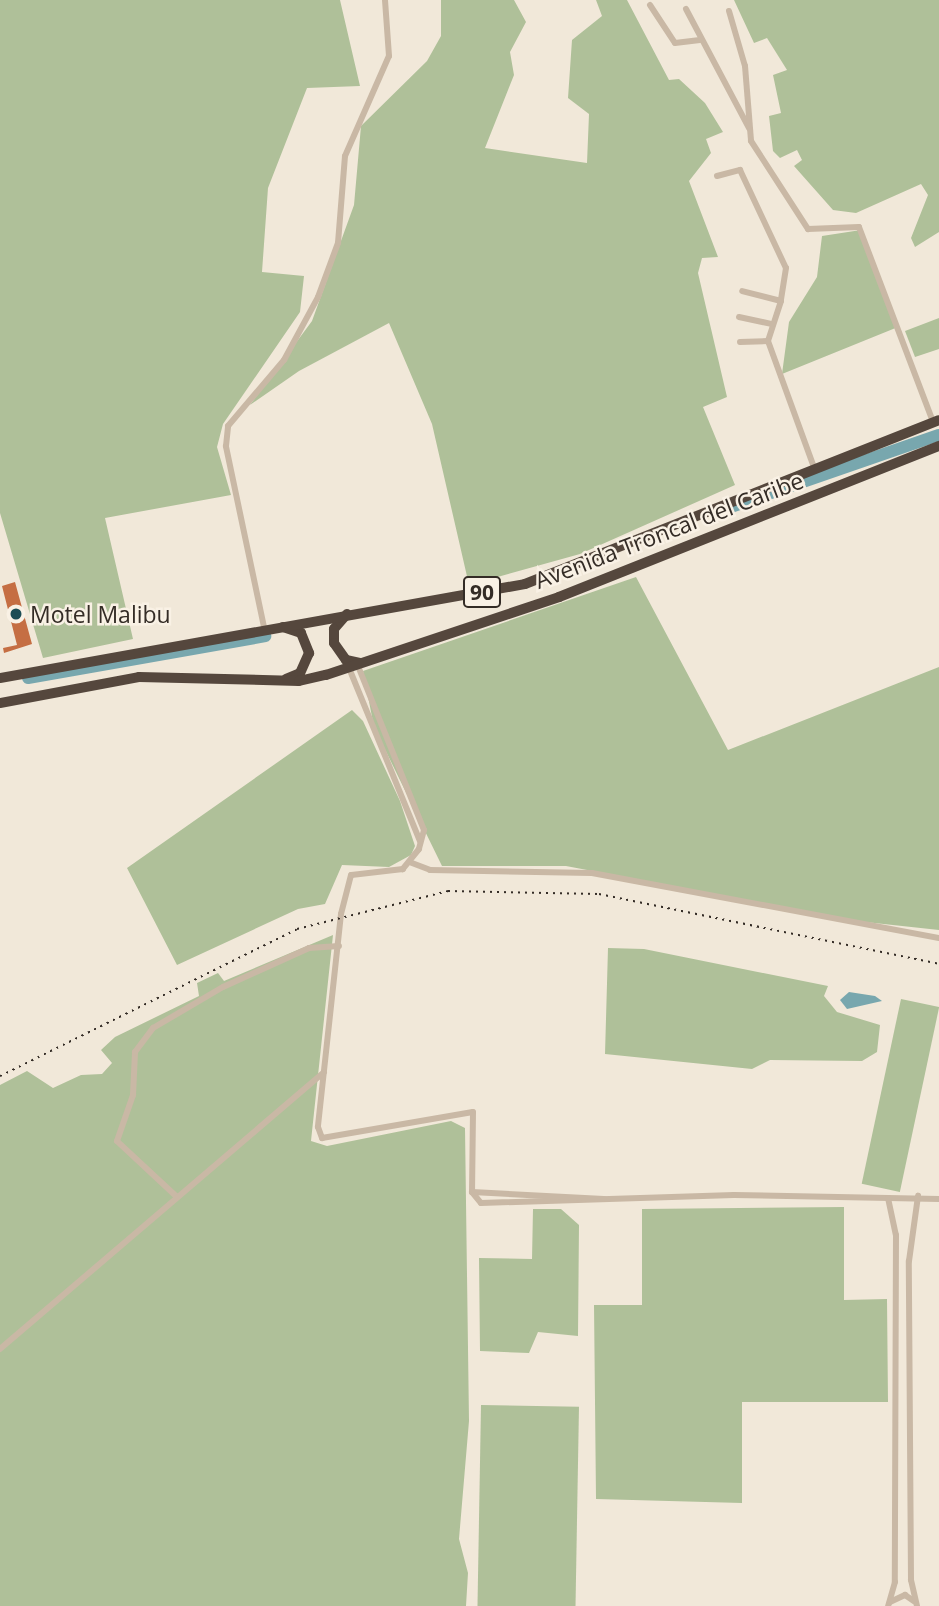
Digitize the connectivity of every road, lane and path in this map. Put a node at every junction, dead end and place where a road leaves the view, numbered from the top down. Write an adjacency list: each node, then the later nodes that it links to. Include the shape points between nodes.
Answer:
1 (385, 0): 18 (street, via 389,56 345,156 338,243 322,287 284,360 228,426 226,446)
2 (650, 5): 5 (street, via 675,43)
3 (686, 9): 5 (street)
4 (729, 11): 6 (street, via 751,101)
5 (700, 40): 6 (street)
6 (749, 128): 14 (street, via 776,186 808,229 859,227)
7 (717, 176): 9 (street, via 738,169 746,182 786,268)
8 (742, 291): 9 (street)
9 (781, 301): 11 (street)
10 (739, 317): 11 (street)
11 (772, 324): 12 (street)
12 (768, 341): 13 (street); 16 (street)
13 (740, 342)
14 (936, 421): 16 (highway, Avenida Troncal del Caribe / 90)
15 (939, 446): 19 (highway, Avenida Troncal del Caribe / 90, via 559,597)
16 (816, 473): 17 (highway, Avenida Troncal del Caribe / 90, via 525,584)
17 (347, 614): 18 (highway, Avenida Troncal del Caribe / 90); 19 (highway, via 334,629 334,643 346,660)
18 (264, 628): 20 (highway, Avenida Troncal del Caribe / 90); 21 (highway, via 291,627 307,642 306,664)
19 (358, 666): 21 (highway, Avenida Troncal del Caribe / 90); 23 (street, via 420,843)
20 (0, 678)
21 (280, 681): 22 (highway, Avenida Troncal del Caribe / 90, via 139,677)
22 (0, 703)
23 (412, 863): 24 (street, via 430,870 592,873); 25 (street, via 351,874)
24 (939, 938)
25 (339, 946): 26 (street); 28 (street, via 309,947 223,987 153,1028 135,1052 133,1095 117,1127 117,1141)
26 (324, 1072): 28 (street); 29 (street, via 322,1138 473,1112 472,1192 606,1200)
27 (918, 1196): 29 (street); 30 (street); 33 (street, via 909,1261)
28 (177, 1197): 31 (street)
29 (888, 1198): 32 (street, via 896,1236 895,1582)
30 (939, 1199)
31 (0, 1349)
32 (889, 1604): 33 (street, via 905,1595)
33 (916, 1604)

